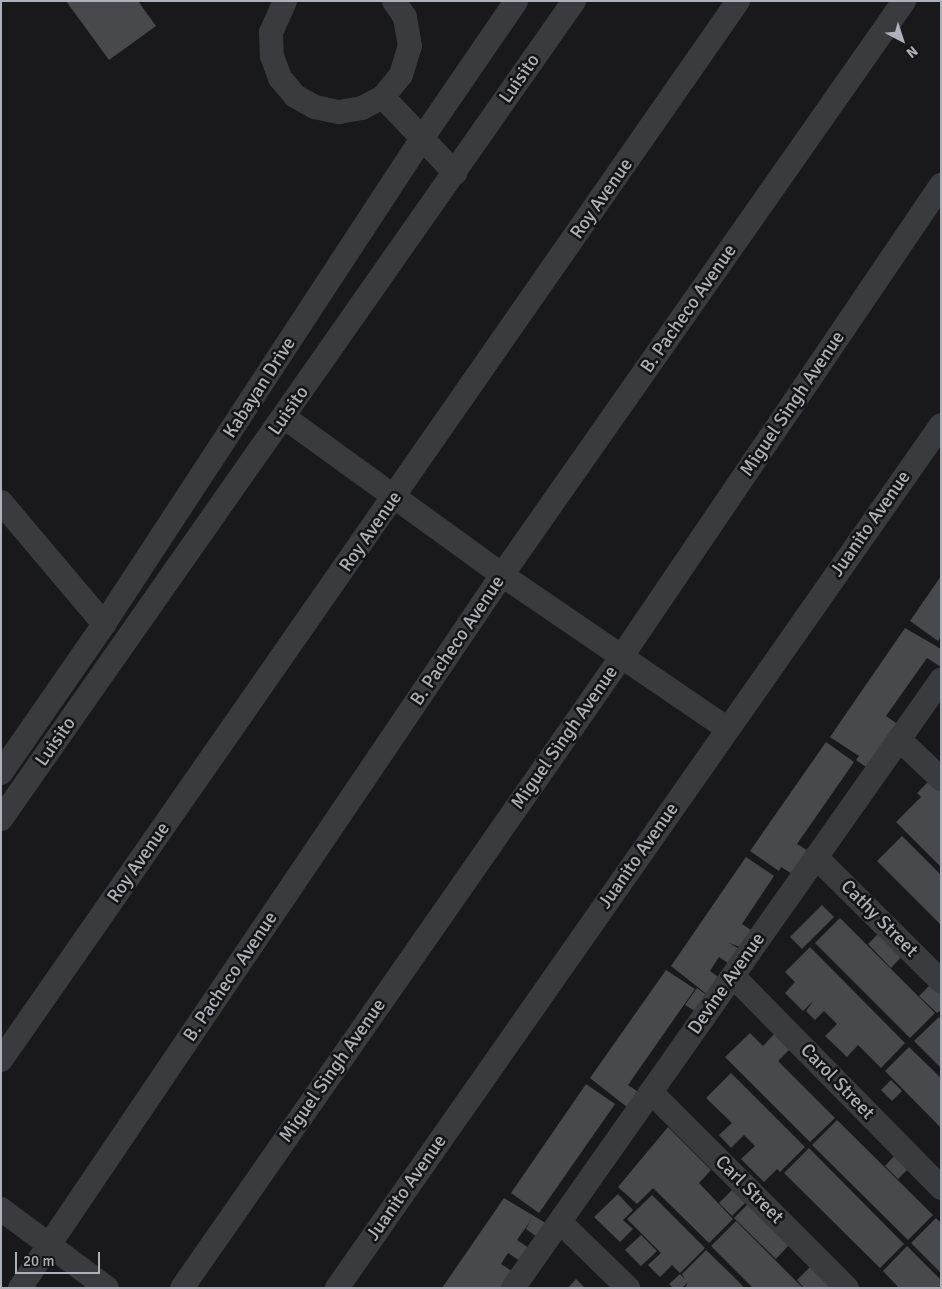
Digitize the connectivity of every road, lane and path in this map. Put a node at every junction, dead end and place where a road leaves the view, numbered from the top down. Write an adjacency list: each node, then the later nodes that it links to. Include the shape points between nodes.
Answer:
1 (394, 1): 7 (street, via 405,17 410,46 401,75)
2 (516, 1): 8 (street, Kabayan Drive)
3 (574, 1): 9 (street, Luisito)
4 (738, 1): 13 (street, Roy Avenue)
5 (904, 1): 15 (street, B. Pacheco Avenue)
6 (278, 4): 7 (street, via 271,32 272,56 280,78 295,96 315,107 338,112 362,108)
7 (383, 97): 8 (street)
8 (421, 140): 9 (street); 16 (street, Kabayan Drive)
9 (455, 173): 11 (street, Luisito)
10 (941, 185): 17 (street, Miguel Singh Avenue)
11 (284, 418): 13 (street); 23 (street, Luisito)
12 (941, 425): 19 (street, Juanito Avenue)
13 (396, 496): 15 (street); 27 (street, Roy Avenue)
14 (1, 502): 16 (street)
15 (502, 575): 17 (street); 32 (street, B. Pacheco Avenue)
16 (104, 624): 21 (street, Kabayan Drive)
17 (622, 656): 19 (street); 35 (street, Miguel Singh Avenue)
18 (941, 680): 20 (street, Devine Avenue)
19 (728, 728): 36 (street, Juanito Avenue)
20 (899, 739): 22 (street); 24 (street, Devine Avenue)
21 (1, 773)
22 (941, 780)
23 (1, 819)
24 (816, 858): 25 (street, Devine Avenue); 26 (street, Cathy Street)
25 (732, 976): 28 (street, Devine Avenue); 29 (street, Carol Street)
26 (941, 981)
27 (1, 1060)
28 (651, 1092): 31 (street, Devine Avenue); 39 (street, Carl Street)
29 (941, 1188)
30 (1, 1209): 32 (street)
31 (560, 1222): 37 (street, Devine Avenue); 38 (street)
32 (51, 1244): 33 (street, B. Pacheco Avenue); 34 (street)
33 (20, 1288)
34 (107, 1288)
35 (182, 1288)
36 (337, 1288)
37 (513, 1288)
38 (628, 1288)
39 (847, 1288)

